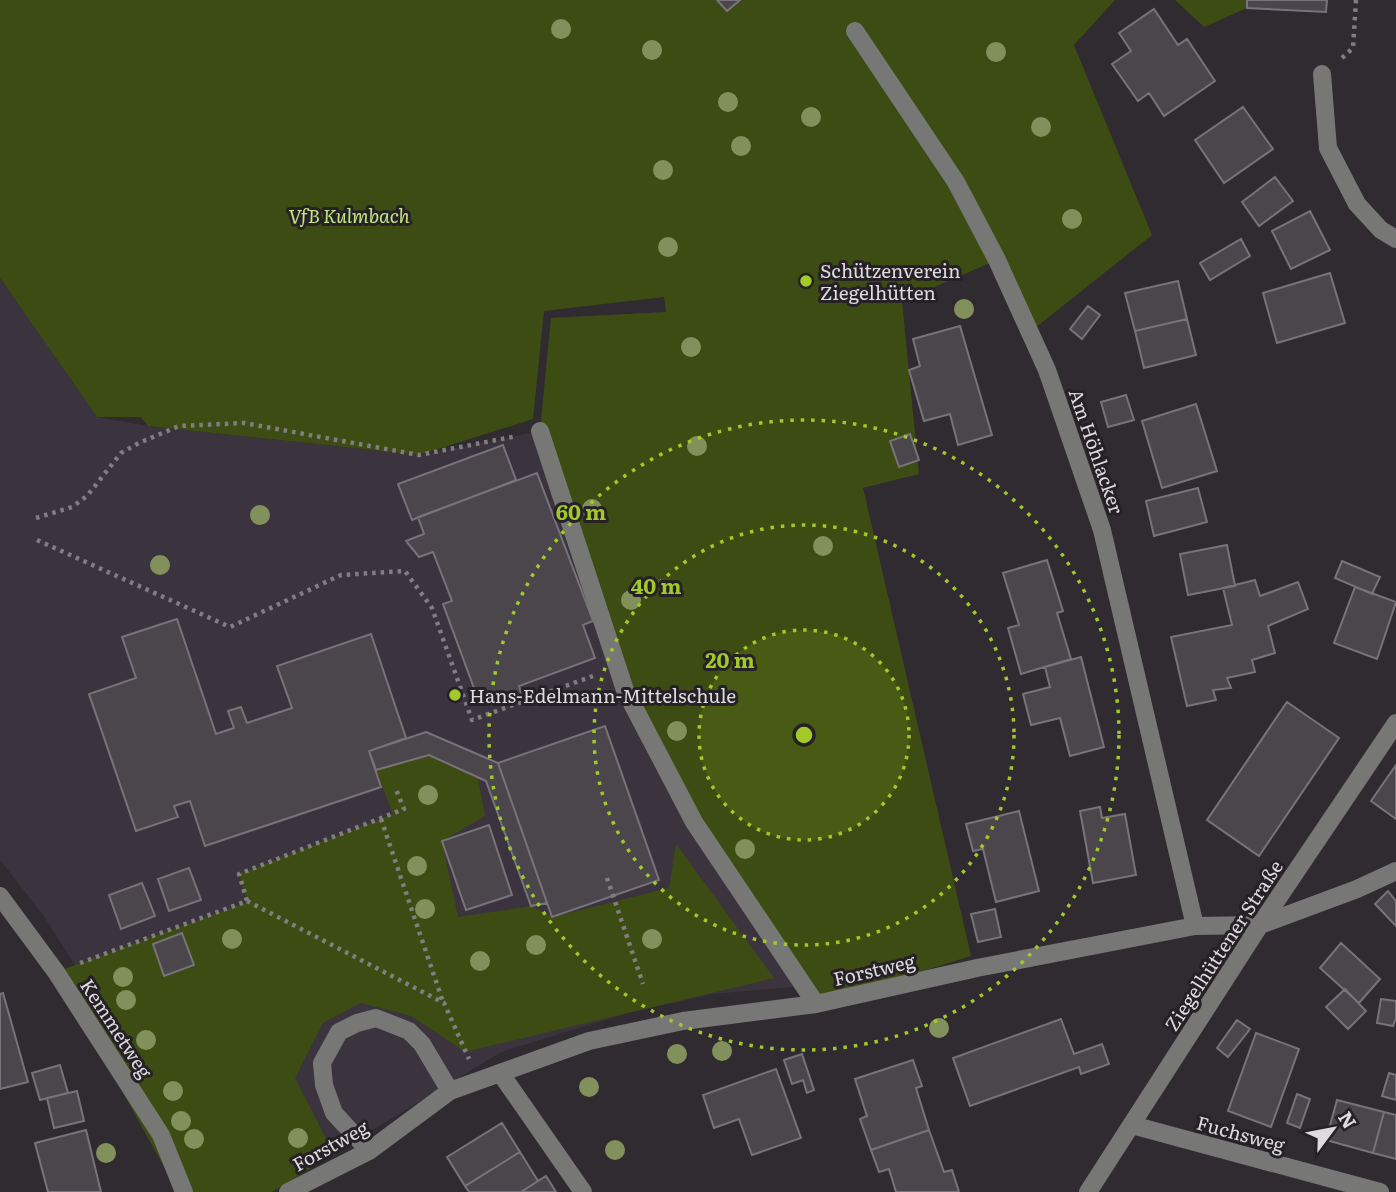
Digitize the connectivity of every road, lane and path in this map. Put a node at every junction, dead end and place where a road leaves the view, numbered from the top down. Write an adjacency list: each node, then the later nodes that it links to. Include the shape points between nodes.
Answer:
1 (1356, 0): 3 (path, via 1353,48)
2 (855, 31): 17 (street, Am Höhlacker, via 956,182 1047,370 1102,530)
3 (1322, 74): 4 (street, via 1328,148 1357,204)
4 (1396, 239)
5 (540, 431): 6 (path, via 419,455 244,424 179,426 121,453 72,507); 8 (street)
6 (36, 518)
7 (37, 540): 8 (path, via 230,627 341,575 405,571 432,608 472,720)
8 (618, 669): 21 (street, via 694,822)
9 (1396, 723): 16 (street, Ziegelhüttener Straße)
10 (394, 787): 11 (path, via 404,809)
11 (381, 818): 15 (path, via 239,874); 20 (path)
12 (1396, 872): 16 (street, Forstweg)
13 (607, 878): 19 (path)
14 (0, 896): 18 (street, Kemmetweg)
15 (247, 901): 18 (path); 20 (path)
16 (1260, 925): 17 (street, Forstweg); 25 (street, Ziegelhüttener Straße)
17 (1195, 926): 21 (street, Forstweg)
18 (56, 972): 27 (street, Kemmetweg, via 161,1135)
19 (643, 984)
20 (444, 1003): 23 (path)
21 (816, 1004): 22 (street, Forstweg, via 683,1021 589,1041)
22 (501, 1074): 23 (street, Forstweg); 29 (street)
23 (479, 1082): 24 (street, Forstweg)
24 (450, 1091): 26 (street, Forstweg); 26 (street, via 409,1031 376,1018 339,1032 323,1063 324,1085 334,1113)
25 (1132, 1125): 30 (street, Ziegelhüttener Straße); 31 (street, Fuchsweg)
26 (369, 1152): 28 (street, Forstweg)
27 (184, 1192)
28 (288, 1192)
29 (583, 1192)
30 (1088, 1192)
31 (1380, 1192)

